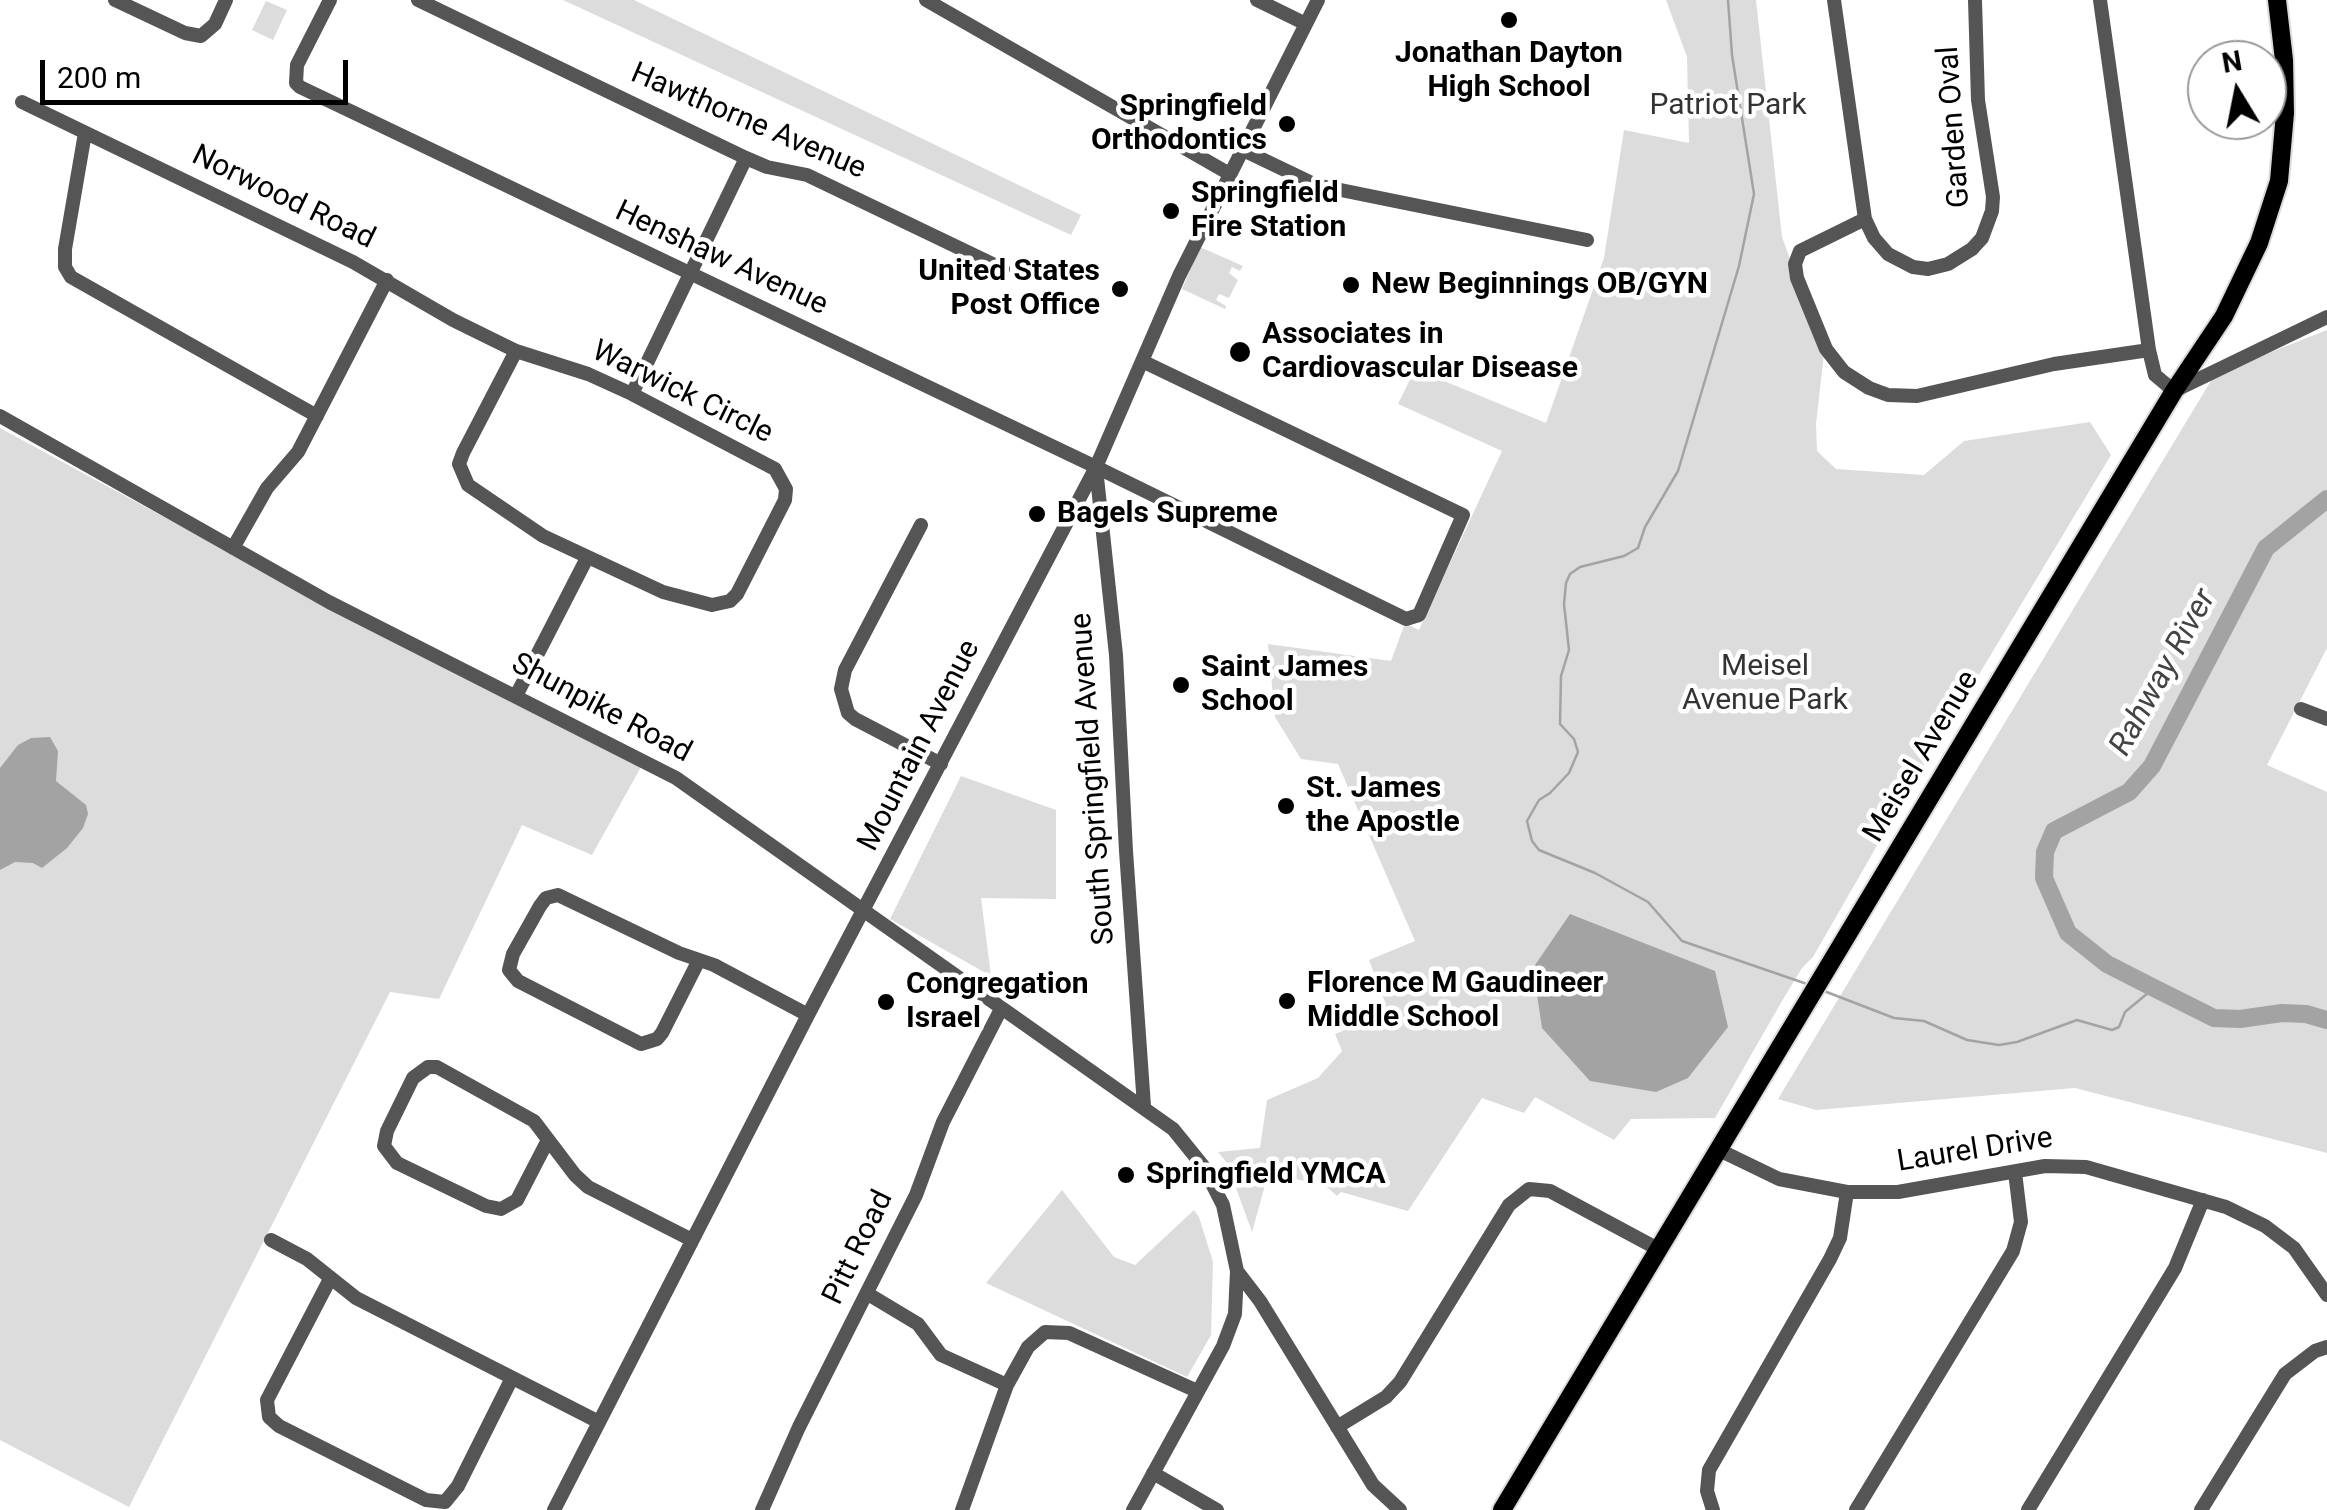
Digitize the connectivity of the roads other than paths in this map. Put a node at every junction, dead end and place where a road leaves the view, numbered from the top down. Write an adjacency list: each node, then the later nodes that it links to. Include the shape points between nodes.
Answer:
1 (114, 0): 2 (street, via 192,36 205,35)
2 (226, 0)
3 (330, 0): 21 (street, Henshaw Avenue, via 296,83)
4 (418, 0): 16 (street, Hawthorne Avenue)
5 (926, 0): 17 (street)
6 (1257, 0): 12 (street)
7 (1318, 0): 12 (street, Mountain Avenue)
8 (1834, 0): 18 (street, Garden Oval)
9 (1975, 0): 18 (street, Garden Oval, via 1978,100 1992,197 1988,225 1961,258 1928,269 1888,254)
10 (2100, 0): 25 (street)
11 (2277, 0): 27 (main road, Meisel Avenue, via 2285,113 2276,196 2224,316)
12 (1306, 24): 15 (street, Mountain Avenue)
13 (22, 102): 14 (street, Norwood Road)
14 (85, 133): 22 (street, Norwood Road); 30 (street, via 65,250 71,277)
15 (1241, 150): 17 (street, Mountain Avenue); 19 (street, via 1316,185)
16 (746, 158): 20 (street, Hawthorne Avenue, via 807,174); 21 (street)
17 (1228, 173): 26 (street, Mountain Avenue)
18 (1865, 219): 25 (street, via 1800,251 1796,264 1826,350 1869,388 1917,396)
19 (1588, 240)
20 (1002, 269)
21 (691, 275): 28 (street); 31 (street, Henshaw Avenue)
22 (388, 280): 24 (street, Norwood Road); 30 (street)
23 (2327, 317): 27 (street)
24 (516, 350): 28 (street, Warwick Circle); 34 (street, Warwick Circle, via 463,453 462,475 512,517)
25 (2149, 350): 27 (street, via 2155,375)
26 (1144, 362): 31 (street, Mountain Avenue); 31 (street, Henshaw Avenue, via 1463,515 1419,615 1406,619)
27 (2174, 392): 45 (main road, Meisel Avenue)
28 (632, 394): 34 (street, Warwick Circle, via 775,469 785,500 737,594 722,604 662,592)
29 (0, 416): 33 (street, Shunpike Road)
30 (317, 416): 33 (street)
31 (1096, 468): 38 (street, Mountain Avenue); 43 (street, South Springfield Avenue, via 1116,655)
32 (921, 525): 38 (street, via 841,689 855,719)
33 (233, 548): 35 (street, Shunpike Road)
34 (588, 558): 35 (street)
35 (516, 694): 39 (street, Shunpike Road, via 676,778)
36 (2301, 708): 37 (street)
37 (2327, 720)
38 (941, 764): 39 (street, Mountain Avenue)
39 (865, 912): 41 (street, Shunpike Road); 42 (street, Mountain Avenue)
40 (699, 960): 40 (street, via 558,895 540,906 509,970 518,981 641,1044 658,1039); 42 (street)
41 (1001, 1009): 43 (street, Shunpike Road); 54 (street, Pitt Road, via 942,1122)
42 (808, 1015): 50 (street, Mountain Avenue)
43 (1144, 1106): 52 (street, via 1203,1166 1222,1205)
44 (548, 1140): 44 (street, via 534,1121 428,1067 413,1078 384,1146 397,1163 501,1209 517,1200); 50 (street, via 588,1187)
45 (1718, 1148): 47 (street, Laurel Drive, via 1778,1179); 51 (main road, Meisel Avenue)
46 (2015, 1172): 47 (street, Laurel Drive, via 1898,1192); 48 (street, Laurel Drive, via 2069,1164); 71 (street, via 2021,1222 2013,1251)
47 (1847, 1192): 70 (street, via 1830,1259 1713,1460 1706,1481)
48 (2204, 1200): 55 (street, Laurel Drive, via 2280,1236); 72 (street, via 2175,1268)
49 (271, 1240): 53 (street)
50 (692, 1240): 60 (street, Mountain Avenue)
51 (1658, 1249): 61 (street, via 1550,1191 1528,1189 1509,1205 1400,1382); 69 (main road, Meisel Avenue)
52 (1237, 1271): 59 (street, via 1235,1314); 61 (street)
53 (330, 1279): 57 (street); 57 (street, via 267,1400 269,1417 279,1426 426,1500 446,1502)
54 (868, 1294): 58 (street, via 918,1324 942,1354); 64 (street, Pitt Road)
55 (2327, 1295)
56 (2327, 1348): 73 (street, via 2285,1374)
57 (512, 1378): 60 (street)
58 (1007, 1385): 59 (street, via 1035,1338 1055,1331); 65 (street)
59 (1197, 1391): 62 (street)
60 (599, 1422): 63 (street, Mountain Avenue)
61 (1337, 1427): 68 (street, via 1373,1485)
62 (1153, 1473): 66 (street); 67 (street)
63 (554, 1510)
64 (762, 1510)
65 (962, 1510)
66 (1133, 1510)
67 (1217, 1510)
68 (1400, 1510)
69 (1502, 1510)
70 (1713, 1510)
71 (1856, 1510)
72 (2028, 1510)
73 (2201, 1510)

